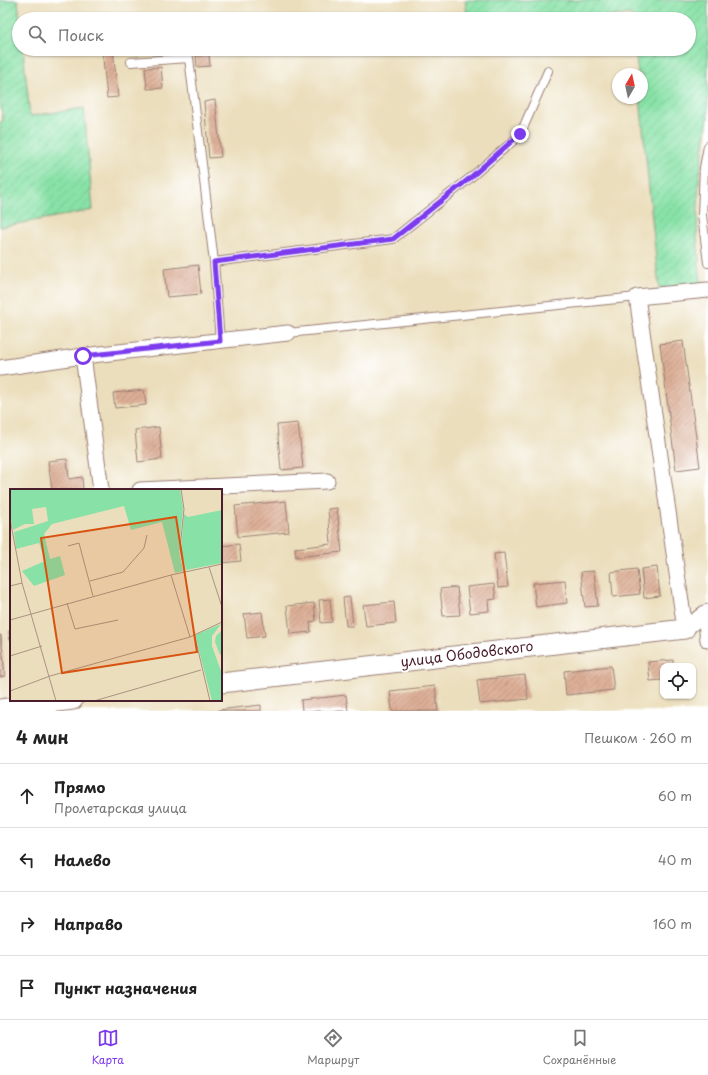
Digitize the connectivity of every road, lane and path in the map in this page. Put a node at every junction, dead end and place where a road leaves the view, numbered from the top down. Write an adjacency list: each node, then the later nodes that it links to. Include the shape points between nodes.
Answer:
1 (131, 62): 4 (lane, via 189,58)
2 (548, 71): 4 (lane, via 520,134 470,178 393,239)
3 (708, 146): 5 (lane, via 704,168 702,215)
4 (214, 262): 9 (lane)
5 (708, 263)
6 (708, 290): 7 (street)
7 (637, 297): 8 (lane); 16 (street)
8 (288, 333): 9 (street)
9 (220, 341): 10 (street)
10 (83, 356): 11 (street); 13 (street)
11 (0, 368)
12 (326, 481): 14 (street)
13 (101, 489)
14 (161, 489)
15 (706, 612): 16 (street); 17 (street)
16 (685, 629): 18 (street, улица Ободовского)
17 (708, 640)
18 (222, 683)
19 (65, 701): 20 (street)
20 (0, 709)

